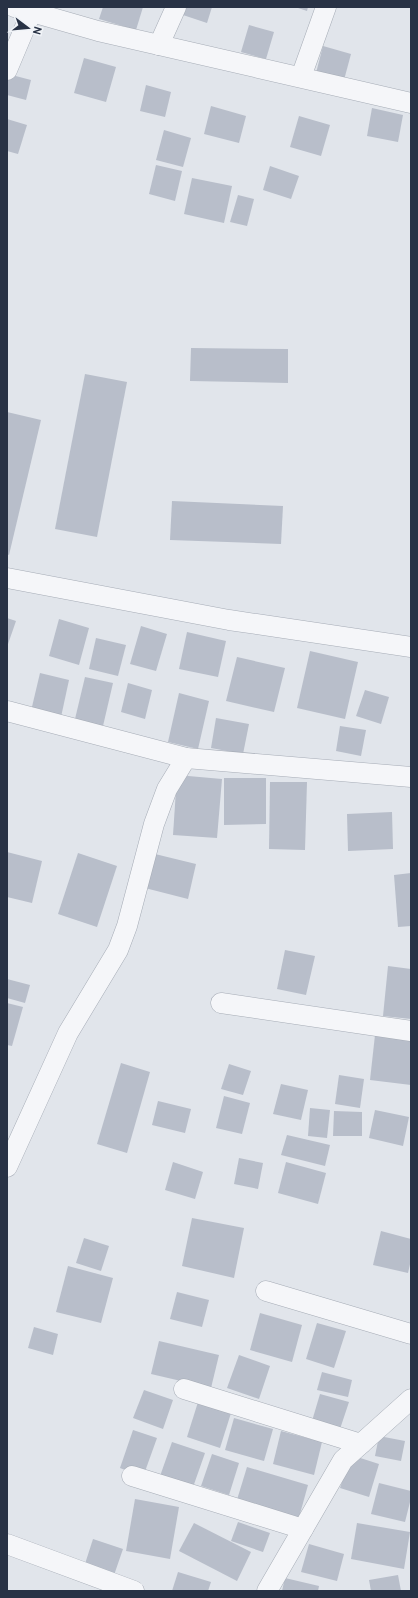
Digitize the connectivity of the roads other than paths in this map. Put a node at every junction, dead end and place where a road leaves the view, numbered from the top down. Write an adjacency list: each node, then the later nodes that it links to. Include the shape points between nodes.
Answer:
1 (176, 7): 4 (street)
2 (326, 7): 6 (street)
3 (22, 10): 4 (street); 5 (street)
4 (158, 45): 6 (street)
5 (7, 70)
6 (301, 77): 7 (street)
7 (411, 104)
8 (7, 578): 9 (street, via 229,620)
9 (411, 647)
10 (7, 711): 11 (street)
11 (186, 758): 12 (street); 15 (street, via 167,789 154,824 127,926 118,950 68,1033)
12 (411, 777)
13 (221, 1003): 14 (street)
14 (411, 1031)
15 (7, 1167)
16 (266, 1290): 17 (street)
17 (411, 1334)
18 (184, 1389): 20 (street)
19 (411, 1399): 20 (street)
20 (362, 1444): 22 (street, via 343,1460)
21 (132, 1476): 22 (street)
22 (303, 1529): 25 (street)
23 (7, 1544): 24 (street)
24 (134, 1591)
25 (267, 1591)

